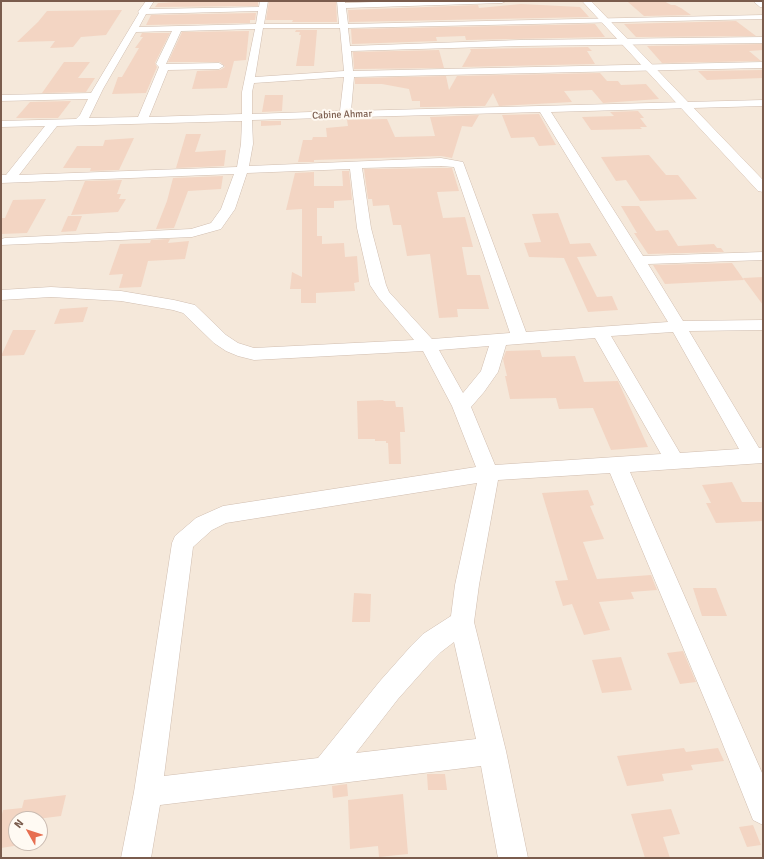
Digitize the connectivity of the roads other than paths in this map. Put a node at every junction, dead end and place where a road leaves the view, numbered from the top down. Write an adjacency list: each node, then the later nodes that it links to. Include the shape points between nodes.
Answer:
1 (150, 1): 10 (street)
2 (377, 1): 6 (street)
3 (502, 1): 6 (street)
4 (757, 1): 9 (street)
5 (341, 4): 6 (street); 15 (street)
6 (392, 4)
7 (263, 5): 10 (street); 14 (street)
8 (589, 5): 12 (street); 13 (street)
9 (763, 5)
10 (142, 12): 17 (street)
11 (763, 17): 12 (street)
12 (604, 20): 13 (street); 19 (street)
13 (566, 21): 15 (street)
14 (260, 26): 15 (street); 16 (street); 26 (street)
15 (343, 26): 20 (street)
16 (178, 28): 17 (street); 23 (street, via 161,64)
17 (132, 30): 27 (street)
18 (763, 40): 19 (street)
19 (624, 42): 20 (street); 24 (street)
20 (346, 48): 25 (street)
21 (763, 65): 24 (street)
22 (219, 66): 23 (street)
23 (164, 67): 34 (street)
24 (649, 68): 25 (street); 30 (street)
25 (349, 74): 26 (street); 32 (street)
26 (250, 80): 33 (street)
27 (95, 96): 28 (street); 35 (street, via 85,117)
28 (1, 98)
29 (763, 102): 30 (street, Cabine Ahmar)
30 (684, 104): 31 (street, Cabine Ahmar); 41 (street)
31 (544, 110): 32 (street, Cabine Ahmar); 44 (street)
32 (345, 114): 33 (street, Cabine Ahmar)
33 (247, 118): 34 (street, Cabine Ahmar); 39 (street, via 247,144)
34 (142, 120): 35 (street, Cabine Ahmar)
35 (80, 121): 36 (street, Cabine Ahmar)
36 (54, 122): 37 (street, Cabine Ahmar); 40 (street)
37 (1, 124)
38 (355, 165): 39 (street); 49 (street, via 441,162 459,165); 51 (street, via 364,228 378,286)
39 (242, 170): 40 (street); 42 (street, via 228,209 216,226 192,232)
40 (5, 179)
41 (763, 188)
42 (6, 242)
43 (763, 256): 44 (street)
44 (639, 260): 47 (street)
45 (1, 295): 51 (street, via 50,292 121,296 174,305 189,310 220,339 244,352 254,354)
46 (763, 325): 47 (street)
47 (678, 326): 49 (street); 53 (street)
48 (601, 334): 54 (street)
49 (520, 338): 50 (street)
50 (499, 340): 51 (street); 52 (street, via 489,372)
51 (428, 345): 52 (street)
52 (461, 406): 56 (street)
53 (758, 455): 54 (street)
54 (675, 461): 55 (street)
55 (617, 465): 56 (street); 61 (street)
56 (490, 473): 57 (street); 60 (street, via 223,515 204,524 183,544)
57 (462, 622): 58 (street); 59 (street, via 421,654)
58 (492, 751): 59 (street); 63 (street)
59 (325, 771): 60 (street)
60 (148, 792): 62 (street)
61 (763, 810)
62 (136, 858)
63 (514, 858)

